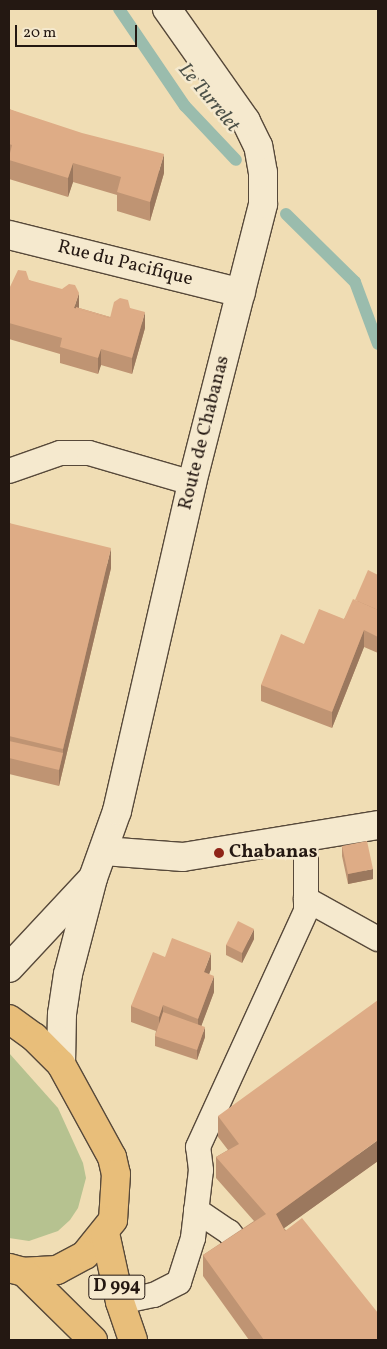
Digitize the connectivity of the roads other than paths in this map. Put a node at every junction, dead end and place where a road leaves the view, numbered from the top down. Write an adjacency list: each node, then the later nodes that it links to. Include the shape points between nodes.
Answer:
1 (167, 9): 3 (street, Route de Chabanas, via 246,121 258,146 264,172 263,204)
2 (9, 235): 3 (street, Rue du Pacifique)
3 (241, 293): 5 (street, Route de Chabanas)
4 (9, 471): 5 (lane, via 60,453 89,453)
5 (192, 483): 8 (street, Route de Chabanas, via 117,811)
6 (378, 825): 7 (street)
7 (306, 838): 8 (street, via 183,857); 10 (lane)
8 (104, 851): 9 (street, Route de Chabanas)
9 (93, 878): 12 (street, Route de Chabanas); 14 (street, Route de Chabanas, via 68,974)
10 (306, 899): 11 (lane); 15 (lane, via 306,911 198,1148 201,1170)
11 (378, 939)
12 (9, 968)
13 (9, 1020): 14 (main road, via 34,1037)
14 (60, 1064): 16 (main road, via 112,1157 116,1199 113,1220)
15 (196, 1210): 17 (lane, via 229,1232); 19 (lane, via 193,1238 179,1282 154,1295)
16 (105, 1233): 18 (main road, via 85,1255 58,1270); 19 (main road, D 994)
17 (240, 1246)
18 (16, 1270): 20 (main road, D 994)
19 (120, 1302): 21 (main road, D 994)
20 (93, 1340)
21 (133, 1340)

